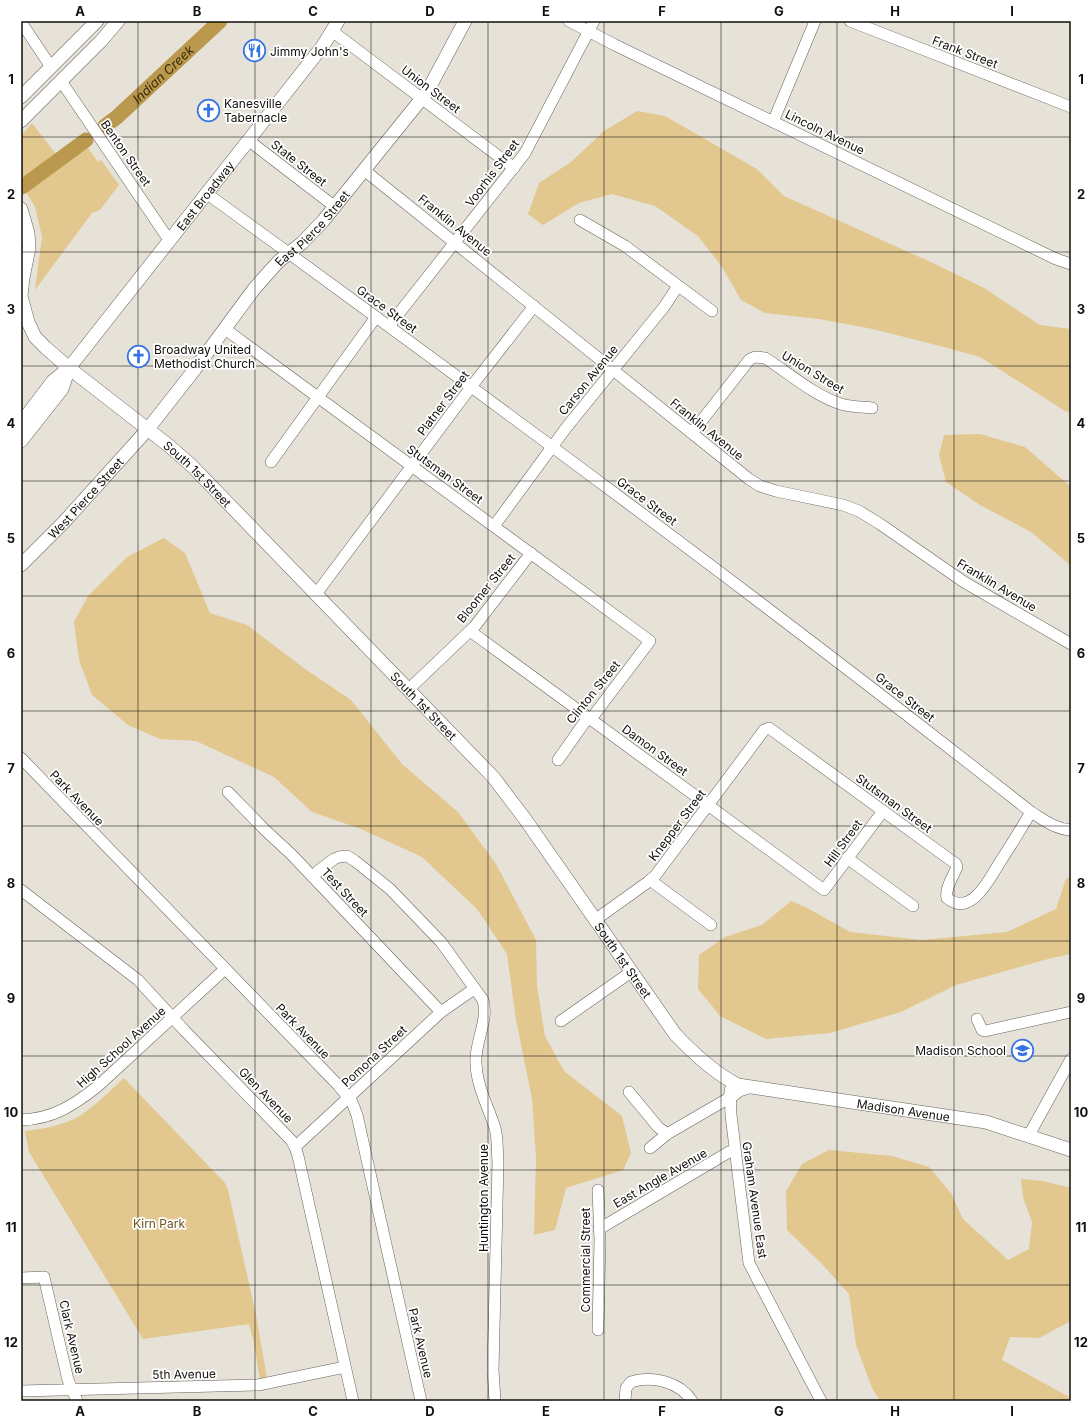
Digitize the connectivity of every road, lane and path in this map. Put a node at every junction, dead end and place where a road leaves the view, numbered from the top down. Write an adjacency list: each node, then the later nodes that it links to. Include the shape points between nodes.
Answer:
1 (97, 21): 11 (main road)
2 (118, 21): 12 (main road)
3 (465, 21): 14 (main road, East Pierce Street)
4 (569, 21): 10 (street, Lincoln Avenue)
5 (594, 21): 10 (street, Voorhis Street)
6 (815, 21): 17 (street)
7 (850, 21): 15 (street, Frank Street)
8 (21, 22): 11 (street)
9 (335, 26): 14 (street, Union Street); 18 (main road, East Broadway)
10 (589, 31): 17 (street, Lincoln Avenue); 19 (street, Voorhis Street, via 529,147)
11 (52, 67): 13 (main road)
12 (61, 81): 16 (main road); 25 (street, Benton Street)
13 (21, 97)
14 (422, 99): 19 (street, Union Street); 20 (main road, East Pierce Street)
15 (1070, 104)
16 (21, 121)
17 (773, 122): 28 (street, Lincoln Avenue)
18 (248, 140): 21 (main road, East Broadway); 22 (street, State Street)
19 (514, 168): 26 (street, Voorhis Street)
20 (364, 170): 22 (main road, East Pierce Street); 26 (street, Franklin Avenue)
21 (206, 193): 25 (main road, East Broadway); 27 (street, Grace Street)
22 (334, 206): 27 (main road, East Pierce Street, via 302,243)
23 (21, 209): 30 (main road, via 28,233 29,248)
24 (580, 220): 29 (street, via 625,246)
25 (169, 240): 36 (main road, East Broadway)
26 (456, 242): 31 (street, Franklin Avenue); 34 (street, Voorhis Street)
27 (289, 253): 33 (street, Grace Street); 35 (main road, East Pierce Street, via 254,289)
28 (1071, 264)
29 (678, 286): 32 (street); 37 (street, Carson Avenue)
30 (21, 296): 36 (main road, South 1st Street, via 35,337)
31 (534, 306): 37 (street, Franklin Avenue); 38 (street, Platner Street)
32 (712, 311)
33 (376, 317): 34 (street, Grace Street); 39 (street)
34 (389, 326): 38 (street, Grace Street)
35 (225, 329): 39 (street, Stutsman Street); 42 (main road, East Pierce Street)
36 (69, 368): 41 (main road, via 52,382); 42 (main road, South 1st Street); 44 (main road, via 62,389)
37 (613, 370): 43 (street, Franklin Avenue); 45 (street, Carson Avenue)
38 (471, 387): 45 (street, Grace Street); 47 (street, Platner Street)
39 (318, 397): 46 (street); 47 (street, Stutsman Street)
40 (872, 408): 43 (street, Union Street, via 834,401 765,358 755,357 750,359)
41 (21, 423)
42 (148, 429): 50 (main road, West Pierce Street, via 64,522); 51 (main road, South 1st Street, via 199,473)
43 (692, 433): 54 (street, Franklin Avenue, via 760,486 843,505 869,516 964,582)
44 (21, 441)
45 (553, 446): 48 (street, Carson Avenue); 63 (street, Grace Street, via 902,710)
46 (270, 462)
47 (412, 466): 48 (street, Stutsman Street); 51 (street, Platner Street)
48 (494, 526): 49 (street, Stutsman Street)
49 (531, 553): 52 (street, Bloomer Street); 53 (street, Stutsman Street)
50 (21, 565)
51 (316, 594): 55 (main road, South 1st Street)
52 (470, 631): 55 (street, Bloomer Street); 56 (street, Damon Street)
53 (650, 640): 56 (street, Clinton Street)
54 (1071, 644)
55 (409, 689): 71 (main road, South 1st Street, via 494,778)
56 (590, 718): 59 (street, Clinton Street); 61 (street, Damon Street)
57 (764, 730): 61 (street, Knepper Street); 62 (street, Stutsman Street, via 769,728)
58 (21, 758): 73 (street, Park Avenue)
59 (558, 760)
60 (228, 792): 66 (street, Test Street)
61 (708, 805): 67 (street, Knepper Street, via 662,868); 69 (street, Damon Street)
62 (883, 811): 63 (street, Stutsman Street, via 956,864 946,893 947,898 957,904 972,899 984,889); 65 (street, Hill Street)
63 (1031, 812): 64 (street, Grace Street, via 1052,825)
64 (1071, 830)
65 (847, 858): 69 (street, Hill Street); 70 (street)
66 (313, 877): 75 (street, Huntington Avenue, via 339,857 347,856 355,861 390,889 422,921 441,942); 76 (street, Test Street)
67 (650, 880): 71 (street, Knepper Street); 72 (street)
68 (21, 890): 78 (street, Glen Avenue, via 133,976)
69 (824, 890)
70 (913, 906)
71 (595, 920): 74 (main road, South 1st Street)
72 (711, 925)
73 (225, 969): 78 (street, High School Avenue); 85 (street, Park Avenue)
74 (631, 972): 80 (street); 82 (main road, South 1st Street, via 686,1046 722,1077)
75 (474, 989): 76 (street, Pomona Street); 104 (street, Huntington Avenue, via 485,1007 476,1052 477,1078 497,1141 493,1370)
76 (440, 1012): 85 (street, Pomona Street)
77 (1071, 1012): 79 (street, via 985,1031)
78 (173, 1017): 87 (street, High School Avenue, via 76,1104 47,1116); 90 (street, Glen Avenue, via 286,1134)
79 (977, 1019)
80 (561, 1021)
81 (1071, 1059): 89 (street)
82 (733, 1082): 83 (main road, Madison Avenue); 86 (street, Graham Avenue East)
83 (748, 1087): 86 (main road); 89 (main road, Madison Avenue, via 986,1122)
84 (630, 1092): 88 (street, via 658,1127)
85 (349, 1098): 90 (street, Pomona Street); 103 (street, Park Avenue, via 357,1115)
86 (729, 1098): 88 (street); 93 (street, Graham Avenue East)
87 (21, 1120)
88 (667, 1134): 91 (street)
89 (1028, 1135): 92 (main road, Madison Avenue)
90 (295, 1147): 98 (street, Glen Avenue)
91 (650, 1148)
92 (1071, 1150)
93 (735, 1151): 95 (street, East Angle Avenue, via 729,1152); 107 (street, Graham Avenue East, via 749,1263)
94 (598, 1190): 95 (street, Commercial Street)
95 (599, 1229): 97 (street, Commercial Street)
96 (21, 1278): 99 (street, Clark Avenue, via 44,1277)
97 (598, 1330)
98 (345, 1367): 99 (street, 5th Avenue, via 258,1385); 102 (street, Glen Avenue)
99 (72, 1390): 100 (street, 5th Avenue); 101 (street, Clark Avenue)
100 (21, 1391)
101 (77, 1401)
102 (354, 1401)
103 (421, 1401)
104 (495, 1401)
105 (625, 1401): 106 (street, via 626,1388 631,1382 646,1379 670,1383 686,1392)
106 (692, 1401)
107 (821, 1401)

